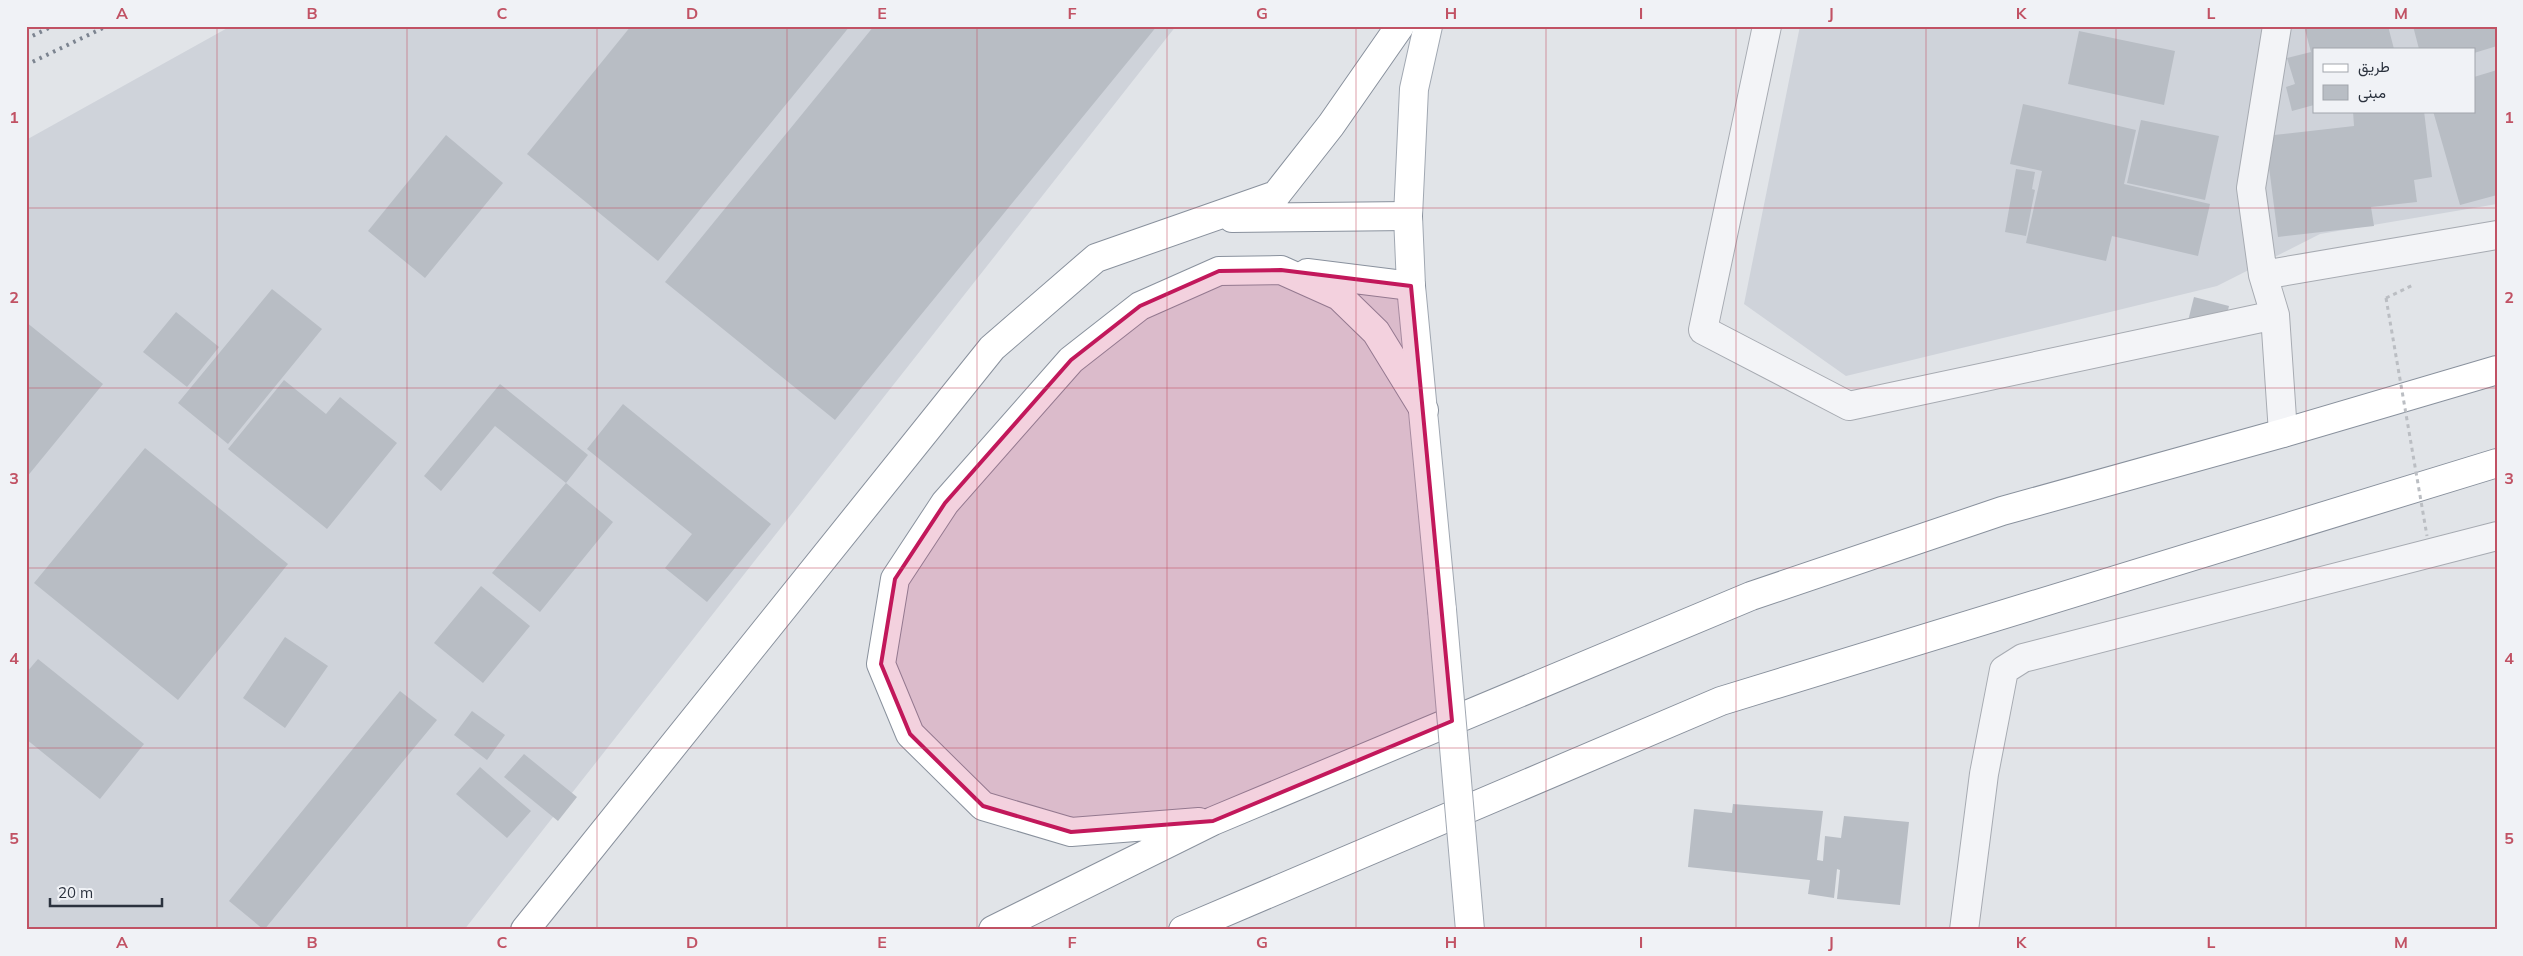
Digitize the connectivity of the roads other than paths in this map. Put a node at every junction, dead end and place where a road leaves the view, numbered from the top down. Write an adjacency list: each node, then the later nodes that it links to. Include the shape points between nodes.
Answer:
1 (1400, 26): 6 (main road, via 1331,125 1276,195)
2 (1428, 26): 5 (main road, via 1414,90)
3 (1767, 26): 11 (street, via 1703,330 1849,406)
4 (2277, 26): 9 (street, via 2251,188)
5 (1408, 216): 6 (main road); 10 (main road)
6 (1210, 218): 18 (main road, via 1096,258 992,348)
7 (2497, 235): 9 (street)
8 (1281, 270): 10 (main road); 13 (main road, via 1338,296 1376,332); 17 (main road, via 1219,271 1140,306 1071,360 945,503 895,579 881,664 910,734 983,806 1071,832)
9 (2263, 275): 11 (street)
10 (1412, 286): 13 (main road)
11 (2276, 315): 14 (street)
12 (2497, 370): 14 (main road)
13 (1424, 410): 21 (main road, bridge)
14 (2283, 433): 17 (main road, via 2002,511 1751,596)
15 (2497, 463): 20 (main road, via 1721,701)
16 (2497, 536): 22 (street, via 2023,658 2004,670 1984,774)
17 (1213, 821): 19 (main road)
18 (525, 930)
19 (993, 930)
20 (1183, 930)
21 (1470, 930)
22 (1964, 930)

